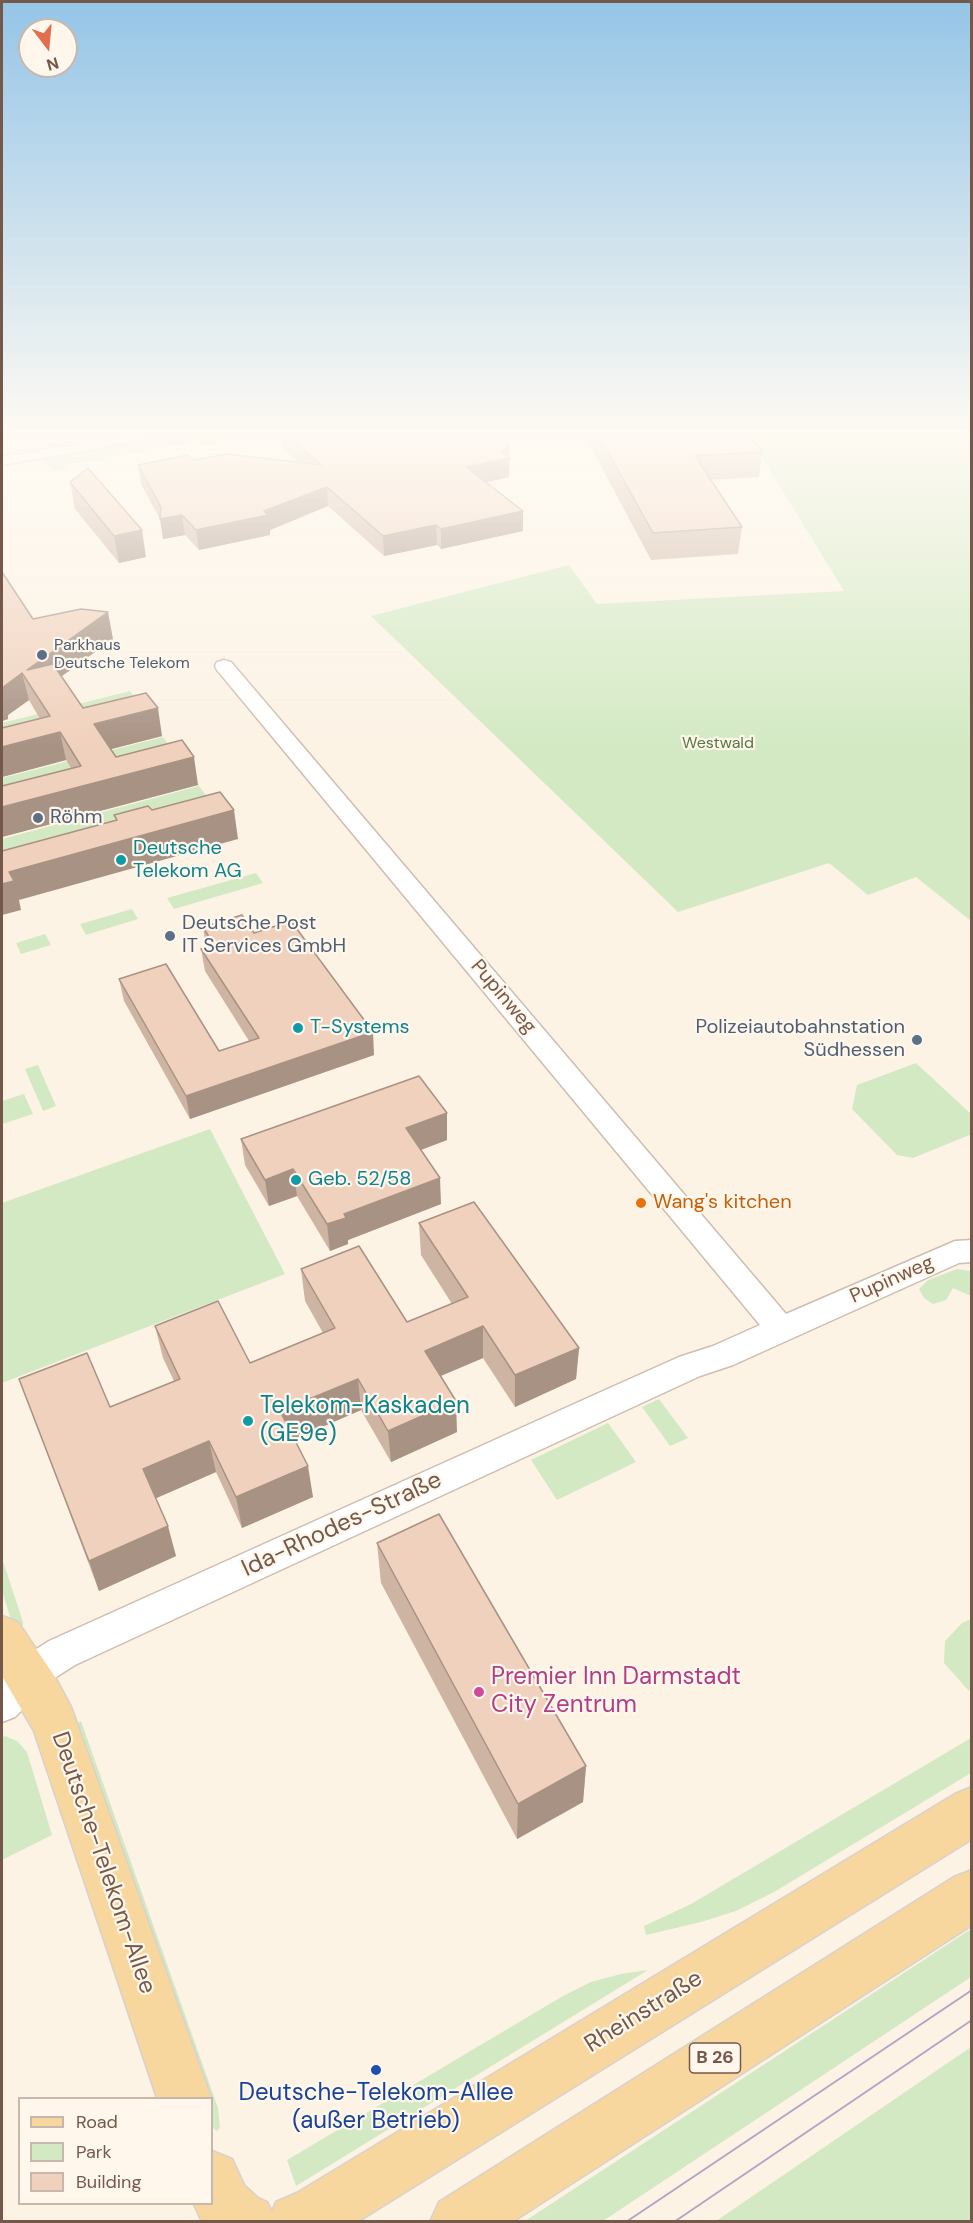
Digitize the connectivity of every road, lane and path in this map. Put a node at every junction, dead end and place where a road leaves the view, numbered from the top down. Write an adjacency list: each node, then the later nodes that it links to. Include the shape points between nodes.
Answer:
1 (224, 666): 3 (street, Pupinweg)
2 (972, 1251): 3 (street, Pupinweg, via 955,1252)
3 (781, 1329): 4 (street, Pupinweg)
4 (661, 1380): 6 (street, Ida-Rhodes-Straße, via 62,1653)
5 (2, 1638): 6 (main road, Deutsche-Telekom-Allee)
6 (15, 1691): 9 (main road, Deutsche-Telekom-Allee, via 39,1693 55,1723)
7 (972, 1811): 10 (main road, Rheinstraße)
8 (972, 1895): 11 (main road, B 26)
9 (184, 2097)
10 (306, 2218)
11 (459, 2222)

